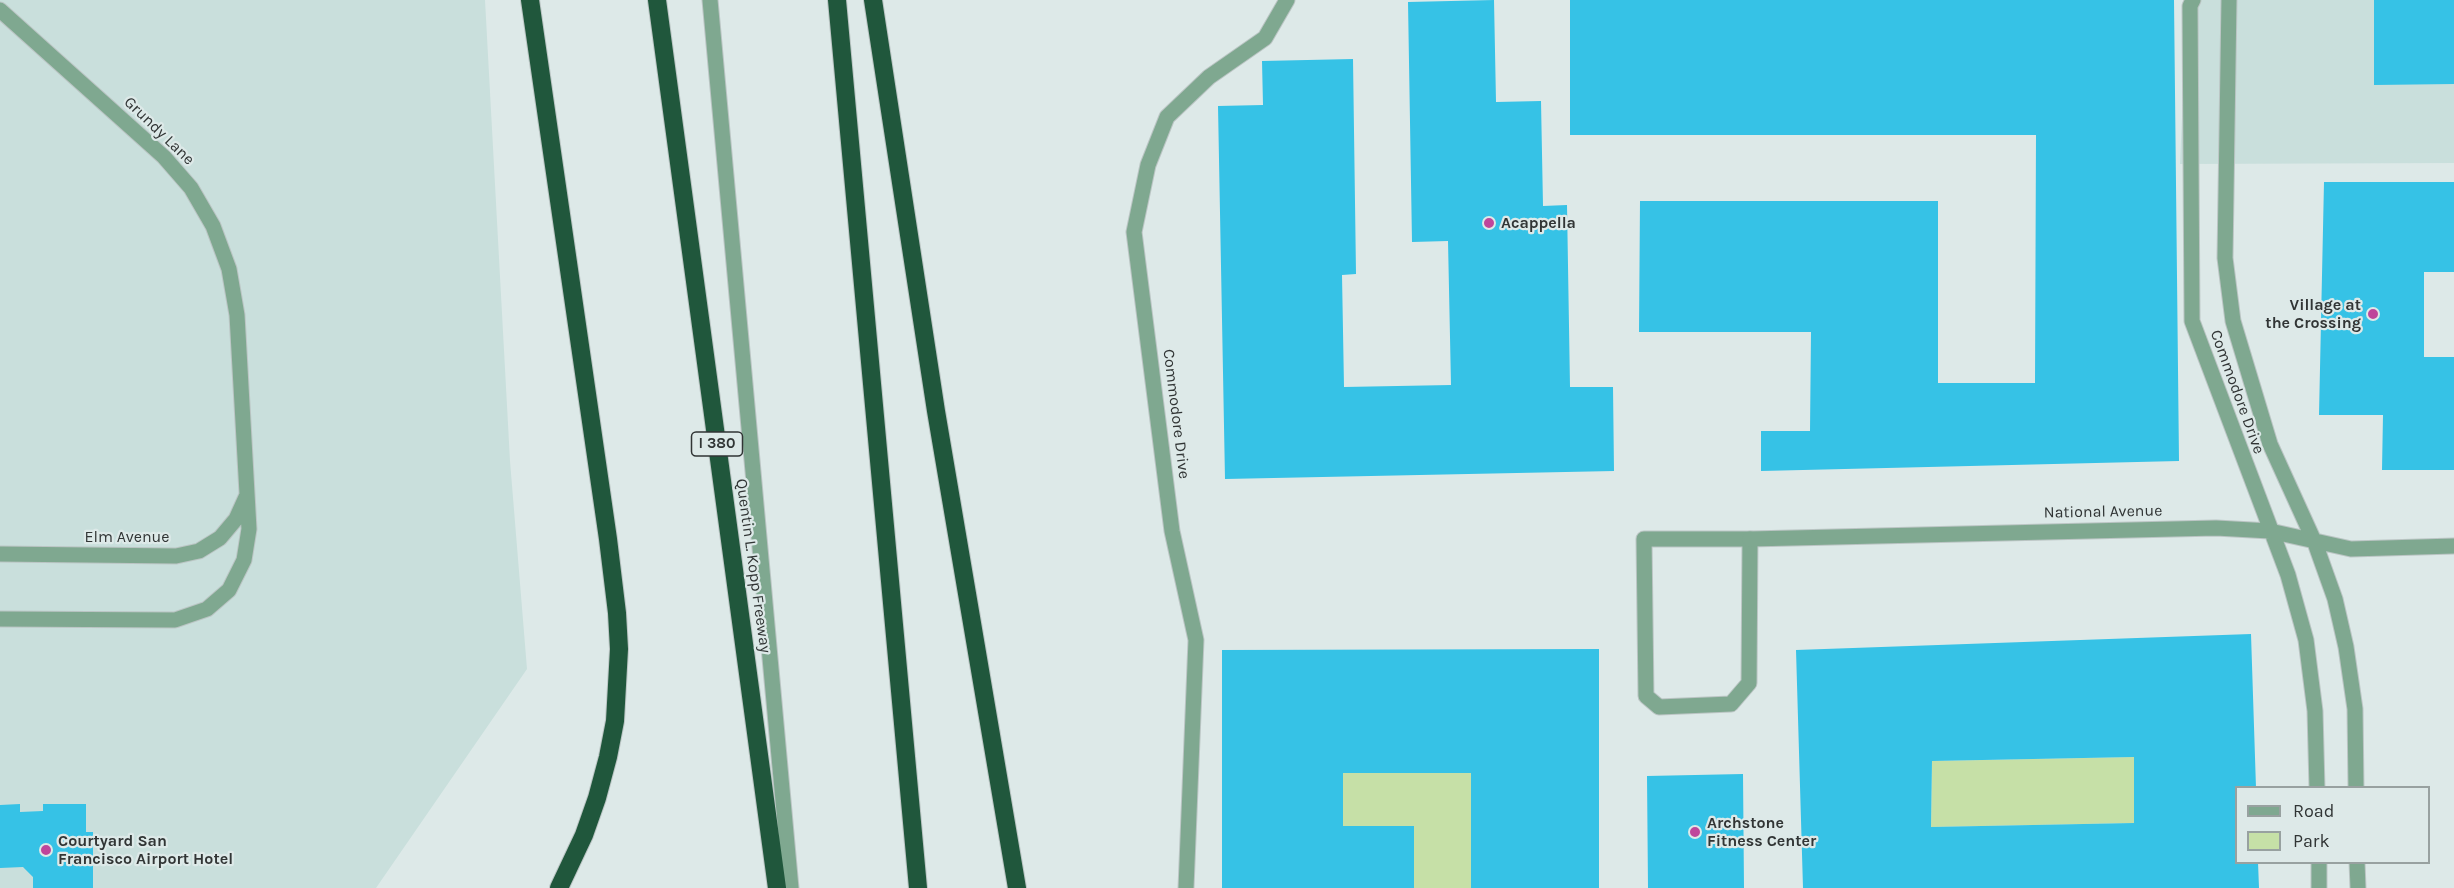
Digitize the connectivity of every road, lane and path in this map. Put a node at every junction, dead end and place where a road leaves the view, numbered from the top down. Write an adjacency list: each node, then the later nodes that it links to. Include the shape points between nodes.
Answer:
1 (530, 0): 21 (highway, via 609,549 619,649 615,721 608,757 584,836)
2 (657, 0): 22 (highway, Quentin L. Kopp Freeway / I 380)
3 (710, 0): 23 (street)
4 (837, 0): 24 (highway)
5 (873, 0): 25 (highway, via 936,411)
6 (1287, 0): 26 (street, Commodore Drive, via 1265,38 1209,77 1167,117 1148,165 1134,232 1172,531 1196,640)
7 (2193, 0): 11 (street, Commodore Drive, via 2192,321)
8 (2229, 0): 13 (street, Commodore Drive, via 2225,258 2233,321 2270,444)
9 (0, 10): 10 (street, Grundy Lane, via 164,157 191,188 213,226 229,268 237,315)
10 (247, 495): 15 (street, Elm Avenue, via 236,519 220,538 199,551 176,556); 16 (street, via 249,530 244,560 230,590 207,609 175,620)
11 (2270, 531): 12 (street, National Avenue, via 2216,528); 13 (street, National Avenue); 17 (street, Commodore Drive, via 2288,574 2306,640 2315,711)
12 (1750, 538): 12 (street, National Avenue, via 1644,539 1646,696 1659,707 1731,704 1749,682)
13 (2315, 543): 14 (street, National Avenue, via 2351,549); 18 (street, Commodore Drive, via 2335,599 2346,647 2355,709)
14 (2454, 546)
15 (0, 555)
16 (0, 619)
17 (2317, 786)
18 (2356, 786)
19 (2319, 864): 27 (street)
20 (2357, 864): 28 (street)
21 (559, 888)
22 (777, 888)
23 (791, 888)
24 (918, 888)
25 (1017, 888)
26 (1186, 888)
27 (2319, 888)
28 (2358, 888)

